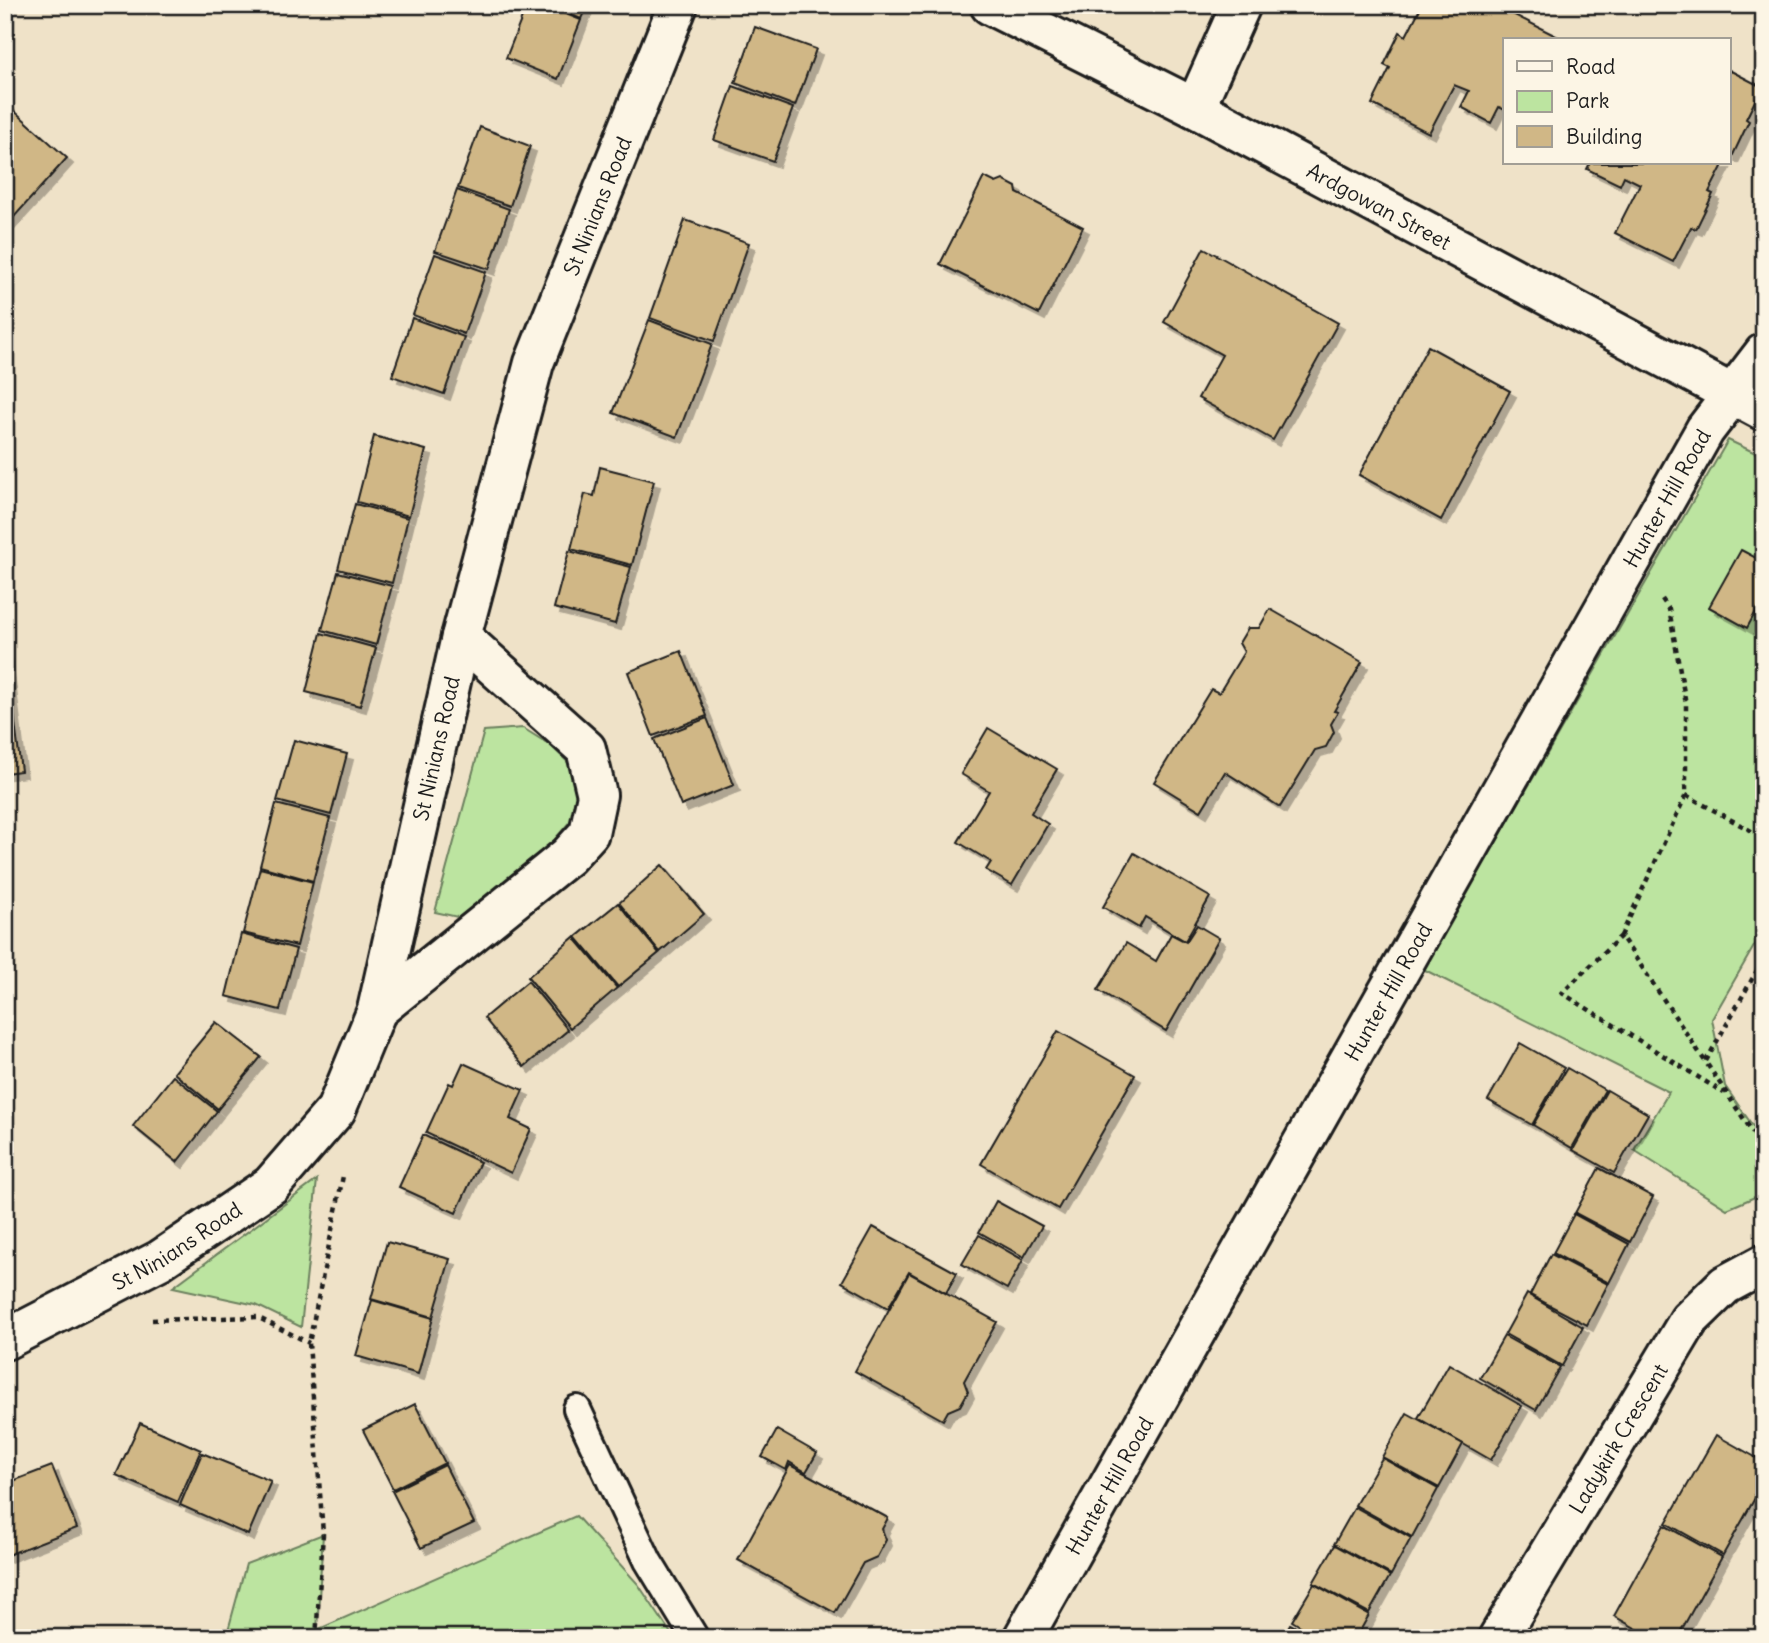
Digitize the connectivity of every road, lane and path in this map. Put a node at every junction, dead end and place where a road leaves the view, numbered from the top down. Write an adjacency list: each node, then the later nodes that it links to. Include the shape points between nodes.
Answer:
1 (678, 5): 8 (street, St Ninians Road, via 534,363)
2 (990, 5): 4 (street, Ardgowan Street)
3 (1241, 5): 4 (street)
4 (1195, 108): 6 (street, Ardgowan Street)
5 (1764, 353): 6 (street, Hunter Hill Road)
6 (1749, 403): 7 (street, Hunter Hill Road, via 1706,430)
7 (1634, 560): 9 (path, via 1670,609 1686,704); 25 (street, Hunter Hill Road)
8 (461, 637): 13 (street, St Ninians Road); 13 (street, via 586,749 597,795 589,834 568,856)
9 (1686, 795): 10 (path); 11 (path)
10 (1764, 838)
11 (1621, 936): 14 (path); 15 (path, via 1562,993)
12 (1764, 958): 14 (path)
13 (377, 1010): 16 (street, St Ninians Road)
14 (1706, 1062): 15 (path)
15 (1728, 1095): 17 (path)
16 (336, 1110): 20 (street, St Ninians Road, via 271,1185 160,1260); 21 (path, via 346,1158)
17 (1764, 1149)
18 (1764, 1264): 26 (street, Ladykirk Crescent, via 1725,1285 1689,1320)
19 (147, 1320): 21 (path, via 257,1317)
20 (5, 1340)
21 (309, 1343): 23 (path, via 323,1534)
22 (577, 1409): 24 (lane, via 648,1562)
23 (316, 1638)
24 (695, 1638)
25 (1023, 1638)
26 (1498, 1638)

